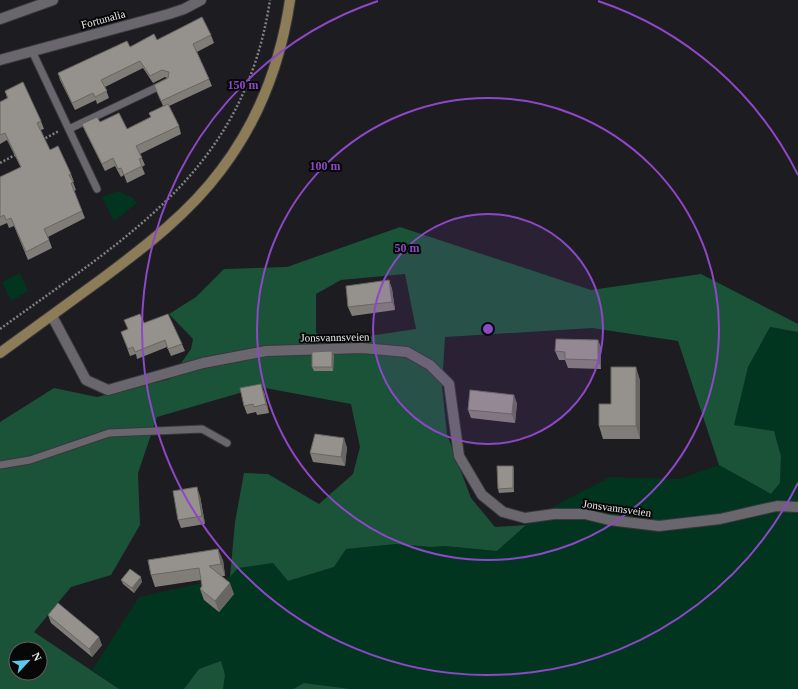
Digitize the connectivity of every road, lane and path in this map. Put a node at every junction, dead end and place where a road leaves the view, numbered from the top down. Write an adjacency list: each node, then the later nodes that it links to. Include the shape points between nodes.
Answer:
1 (53, 0): 5 (street)
2 (201, 0): 6 (street, Fortunalia, via 169,14)
3 (270, 0): 15 (path, via 262,42 249,81 234,114 201,163 171,198 138,227)
4 (290, 0): 14 (main road, via 274,71 244,137 221,171 169,226)
5 (0, 20)
6 (32, 50): 7 (street, Fortunalia); 9 (lane)
7 (0, 60)
8 (167, 82): 9 (lane)
9 (69, 129): 10 (path, via 57,132); 13 (lane)
10 (39, 142)
11 (20, 152): 12 (path)
12 (0, 163)
13 (97, 190)
14 (52, 316): 16 (main road); 19 (street, Jonsvannsveien, via 86,380 108,390 203,363 266,351 362,348 407,352 430,365 450,384 459,456 482,495 503,512 525,518 554,514 585,514 609,520 659,526 720,519 777,506)
15 (0, 329)
16 (0, 353)
17 (227, 443): 18 (lane, via 202,429 109,433 30,460)
18 (0, 465)
19 (798, 507)

